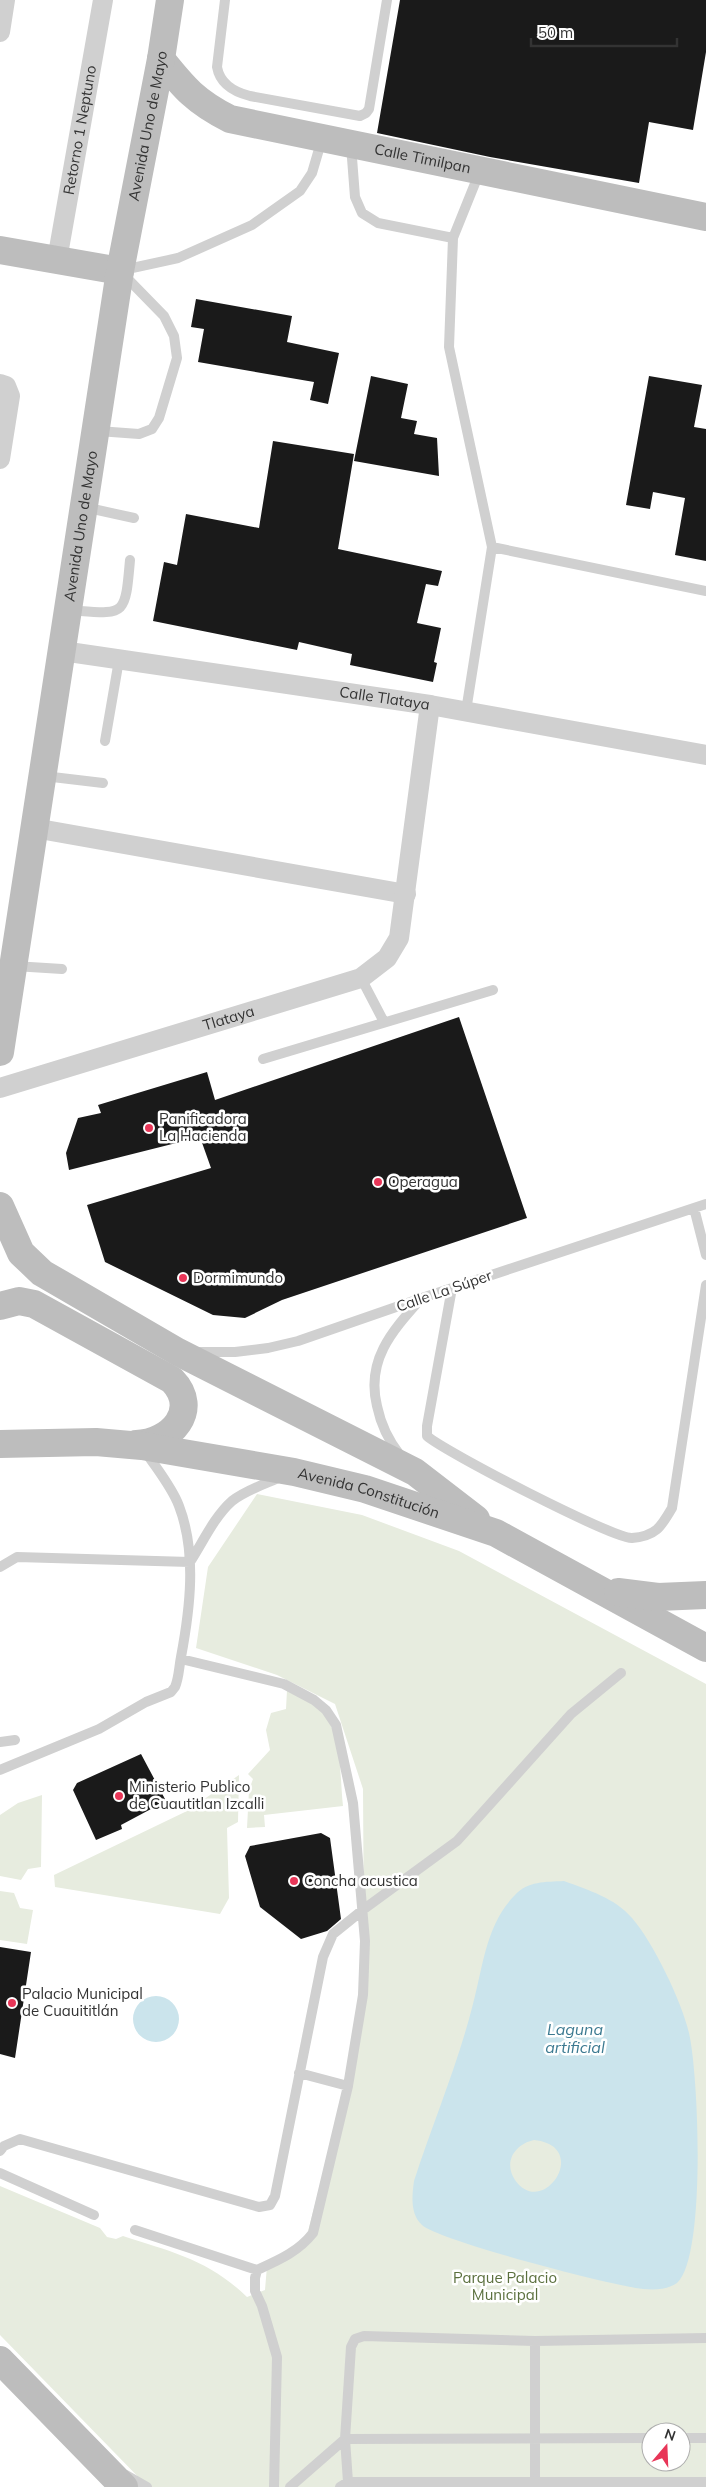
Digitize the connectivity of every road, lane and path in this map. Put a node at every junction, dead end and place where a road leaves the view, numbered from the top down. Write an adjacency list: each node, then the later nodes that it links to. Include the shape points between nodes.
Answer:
1 (5, 0): 6 (street)
2 (103, 0): 14 (street, Retorno 1 Neptuno)
3 (170, 0): 7 (main road, Avenida Uno de Mayo)
4 (225, 0): 5 (lane, via 219,44 219,76 237,92 360,116 369,109)
5 (387, 0)
6 (0, 32)
7 (161, 59): 8 (main road, Calle Timilpan, via 188,92 230,119); 15 (main road, Avenida Uno de Mayo)
8 (322, 138): 9 (main road, Calle Timilpan); 15 (lane, via 312,173 300,191 252,225 178,258)
9 (351, 144): 10 (main road, Calle Timilpan); 12 (lane, via 355,197 362,213 378,223)
10 (480, 170): 11 (main road, Calle Timilpan); 12 (lane)
11 (706, 217)
12 (453, 238): 21 (lane, via 449,347)
13 (0, 250): 14 (main road)
14 (57, 260): 15 (main road)
15 (120, 271): 17 (main road, Avenida Uno de Mayo); 17 (lane, via 164,316 174,336 177,358 152,429 138,434)
16 (0, 384): 18 (street, via 6,386 10,396)
17 (95, 430): 19 (main road, Avenida Uno de Mayo)
18 (0, 460)
19 (83, 507): 20 (lane); 24 (main road, Avenida Uno de Mayo)
20 (134, 518)
21 (492, 547): 23 (lane); 28 (lane)
22 (130, 560): 24 (lane, via 127,596 122,607 112,613)
23 (706, 592)
24 (67, 610): 25 (main road, Avenida Uno de Mayo)
25 (62, 651): 26 (street, Calle Tlataya); 31 (main road, Avenida Uno de Mayo)
26 (119, 660): 27 (street, Calle Tlataya); 29 (lane)
27 (430, 704): 28 (street, Calle Tlataya); 34 (street, Tlataya)
28 (466, 711): 30 (street, Calle Tlataya)
29 (106, 742)
30 (706, 755)
31 (43, 775): 32 (lane); 33 (main road, Avenida Uno de Mayo)
32 (103, 783)
33 (34, 828): 34 (street); 35 (main road, Avenida Uno de Mayo)
34 (406, 894): 37 (street, Tlataya, via 399,938 387,958)
35 (7, 964): 36 (lane); 40 (main road, Avenida Uno de Mayo)
36 (62, 968)
37 (361, 978): 39 (lane); 42 (street, Tlataya)
38 (493, 990): 39 (lane)
39 (384, 1022): 41 (lane)
40 (0, 1052)
41 (263, 1059)
42 (0, 1088)
43 (706, 1204): 45 (lane, Calle La Súper)
44 (0, 1206): 51 (main road, via 21,1253 42,1273)
45 (694, 1208): 46 (lane); 48 (lane, Calle La Súper)
46 (706, 1255)
47 (706, 1285): 48 (lane, via 672,1508 660,1528 649,1535 630,1538 476,1466 427,1436)
48 (452, 1288): 49 (lane, Calle La Súper)
49 (422, 1298): 51 (lane, Calle La Súper, via 298,1341 268,1348 235,1352); 55 (lane, via 398,1326 380,1354 374,1371 374,1393 384,1432)
50 (0, 1306): 53 (main road, via 19,1302 34,1304 177,1385 184,1405 178,1424 156,1439)
51 (178, 1352): 55 (main road)
52 (11, 1444): 53 (main road, Avenida Constitución, via 96,1442)
53 (135, 1445): 54 (main road, Avenida Constitución); 57 (lane, via 178,1504 185,1524)
54 (294, 1472): 56 (main road, Avenida Constitución, via 365,1489); 57 (lane, via 232,1501)
55 (416, 1472): 56 (main road)
56 (496, 1533): 59 (main road, Avenida Constitución)
57 (190, 1562): 58 (lane, via 17,1557); 62 (lane, via 190,1596)
58 (0, 1567)
59 (603, 1590): 60 (main road, via 658,1597); 61 (main road, Avenida Constitución)
60 (706, 1595)
61 (706, 1648)
62 (181, 1659): 66 (lane, via 177,1682 171,1692 99,1728); 67 (lane, via 284,1684 326,1710 336,1725 353,1803)
63 (621, 1673): 67 (lane, via 571,1714 457,1841)
64 (15, 1740): 65 (lane)
65 (0, 1742)
66 (0, 1770)
67 (364, 1909): 68 (lane, via 333,1934 327,1944); 69 (lane, via 364,1995)
68 (299, 2074): 69 (lane); 70 (lane, via 275,2196 270,2204 264,2206 20,2139)
69 (348, 2086): 74 (lane, via 313,2233 287,2256)
70 (0, 2151)
71 (0, 2173): 72 (lane)
72 (94, 2215)
73 (135, 2230): 74 (lane)
74 (257, 2270): 90 (lane, via 254,2278 256,2291 277,2357)
75 (706, 2338): 76 (lane)
76 (535, 2341): 78 (lane); 82 (lane, via 364,2336 355,2339 351,2347)
77 (2, 2364): 83 (main road)
78 (535, 2438): 79 (lane); 82 (lane); 84 (lane)
79 (641, 2438)
80 (691, 2438): 81 (lane)
81 (706, 2438)
82 (345, 2439): 86 (lane); 91 (lane)
83 (89, 2452): 88 (main road); 89 (lane)
84 (535, 2482): 86 (lane); 87 (lane)
85 (706, 2482): 87 (lane)
86 (344, 2485)
87 (620, 2485)
88 (124, 2487)
89 (147, 2487)
90 (274, 2487)
91 (290, 2487)

